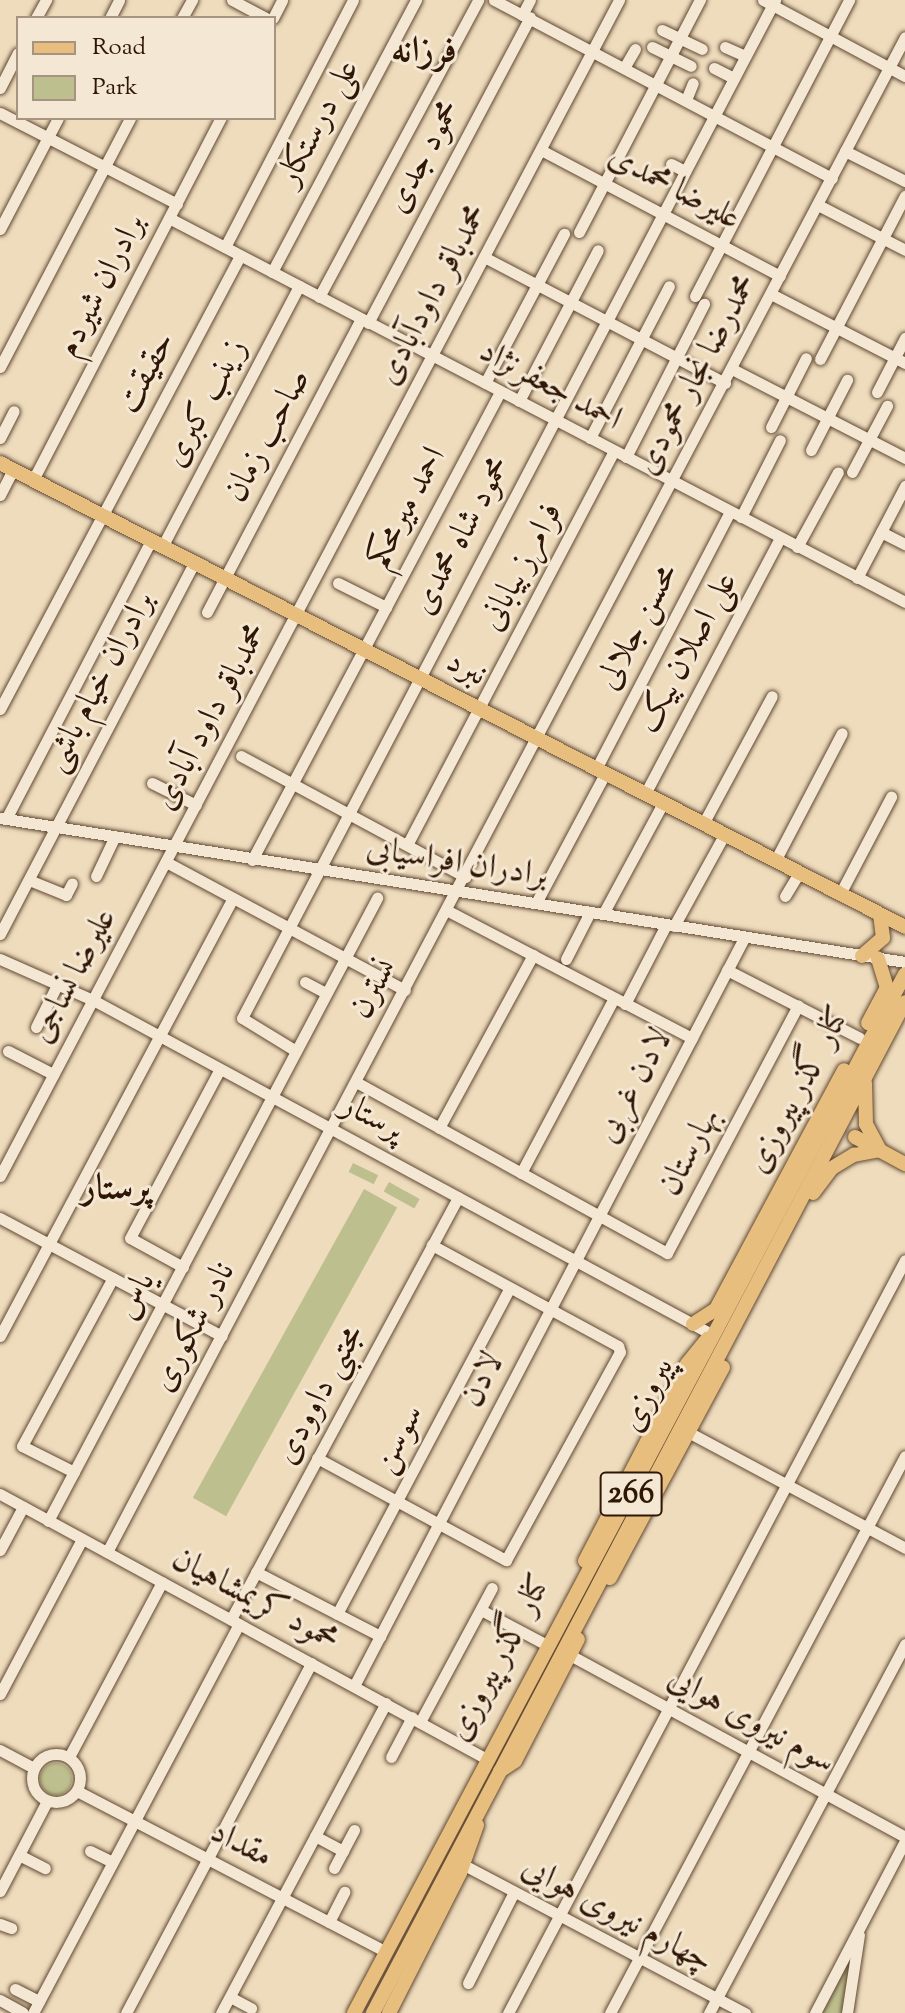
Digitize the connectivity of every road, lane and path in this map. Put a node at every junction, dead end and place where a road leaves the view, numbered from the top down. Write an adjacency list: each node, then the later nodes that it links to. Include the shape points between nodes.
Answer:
1 (232, 0): 11 (street)
2 (353, 0): 60 (street)
3 (416, 0): 65 (street, علی درستکار)
4 (478, 0): 71 (street)
5 (494, 0): 12 (street)
6 (530, 0): 12 (street, محمود جدی)
7 (619, 0): 21 (street, محمدباقر داودآبادی)
8 (700, 0): 16 (street)
9 (849, 0): 14 (street, فرامرز بیابانی)
10 (770, 2): 14 (street); 22 (street, محمود شاه محمدی)
11 (262, 16)
12 (526, 16): 21 (street); 73 (street, محمود جدی)
13 (662, 30): 16 (street)
14 (830, 36): 28 (street); 41 (street, فرامرز بیابانی)
15 (905, 37): 28 (street, محمدرضا نجار محمودی)
16 (679, 39): 20 (street); 24 (street)
17 (652, 47): 24 (street)
18 (725, 47): 22 (street)
19 (635, 49): 26 (street)
20 (702, 49)
21 (592, 51): 26 (street); 42 (street, محمدباقر داودآبادی)
22 (745, 56): 30 (street, محمود شاه محمدی)
23 (16, 57): 33 (street)
24 (671, 57): 25 (street); 32 (street)
25 (691, 66)
26 (624, 68): 32 (street)
27 (714, 68): 30 (street)
28 (889, 68): 29 (street); 43 (street, محمدرضا نجار محمودی)
29 (905, 76)
30 (734, 78): 36 (street, محمود شاه محمدی)
31 (693, 83): 34 (street)
32 (656, 84): 34 (street); 49 (street)
33 (0, 88)
34 (686, 100): 36 (street)
35 (0, 113): 40 (street)
36 (714, 115): 41 (street); 46 (street, محمود شاه محمدی)
37 (57, 120): 40 (street)
38 (129, 120): 45 (street)
39 (220, 120): 51 (street, برادران شیردم)
40 (48, 137): 45 (street); 55 (street)
41 (773, 146): 47 (street); 59 (street, فرامرز بیابانی)
42 (541, 150): 49 (street, علیرضا محمدی); 64 (street, محمدباقر داودآبادی)
43 (845, 151): 47 (street, محمدرضا نجار محمودی); 48 (street)
44 (671, 164): 46 (street)
45 (105, 167): 51 (street); 83 (street)
46 (685, 171): 53 (street, محمود شاه محمدی)
47 (832, 178): 52 (street, محمدرضا نجار محمودی)
48 (905, 181)
49 (605, 183): 53 (street, علیرضا محمدی); 56 (street)
50 (905, 196): 58 (street)
51 (177, 204): 54 (street, برادران شیردم)
52 (818, 205): 58 (street); 66 (street, محمدرضا نجار محمودی)
53 (662, 214): 59 (street, علیرضا محمدی); 74 (street, محمود شاه محمدی)
54 (169, 218): 60 (street, احمد جعفرنژاد); 107 (street, برادران شیردم)
55 (0, 229)
56 (579, 232)
57 (564, 234): 67 (street)
58 (883, 239): 62 (street); 75 (street)
59 (721, 245): 66 (street, علیرضا محمدی); 79 (street, فرامرز بیابانی)
60 (225, 247): 63 (street, احمد جعفرنژاد)
61 (598, 250): 72 (street)
62 (905, 250)
63 (240, 256): 65 (street, احمد جعفرنژاد); 112 (street, حقیقت)
64 (484, 257): 67 (street); 78 (street, محمدباقر داودآبادی)
65 (272, 272): 68 (street, احمد جعفرنژاد)
66 (780, 276): 70 (street, محمدرضا نجار محمودی)
67 (537, 285): 72 (street); 86 (street)
68 (299, 286): 71 (street, احمد جعفرنژاد); 115 (street, زینب کبری)
69 (669, 286): 77 (street)
70 (771, 294): 75 (street); 84 (street, محمدرضا نجار محمودی)
71 (319, 297): 73 (street, احمد جعفرنژاد)
72 (570, 303): 74 (street); 91 (street)
73 (365, 321): 78 (street, احمد جعفرنژاد); 119 (street, صاحب زمان)
74 (606, 321): 77 (street); 95 (street, محمود شاه محمدی)
75 (836, 328): 81 (street); 82 (street)
76 (905, 338): 82 (street)
77 (641, 340): 79 (street); 98 (street)
78 (432, 356): 86 (street, احمد جعفرنژاد); 125 (street, محمدباقر داودآبادی)
79 (676, 358): 87 (street); 102 (street, فرامرز بیابانی)
80 (806, 358): 90 (street)
81 (820, 359)
82 (900, 361): 89 (street)
83 (0, 367)
84 (732, 369): 87 (street, محمدرضا نجار محمودی); 90 (street)
85 (847, 380): 94 (street)
86 (485, 383): 88 (street, احمد جعفرنژاد)
87 (725, 383): 108 (street, محمدرضا نجار محمودی)
88 (500, 392): 91 (street, احمد جعفرنژاد); 123 (street, احمد میرمحکم)
89 (877, 392)
90 (786, 397): 94 (street); 96 (street)
91 (519, 401): 95 (street, احمد جعفرنژاد)
92 (887, 406): 100 (street)
93 (14, 411): 97 (street)
94 (827, 418): 100 (street); 101 (street)
95 (554, 420): 98 (street, احمد جعفرنژاد); 127 (street, محمود شاه محمدی)
96 (771, 427)
97 (0, 438)
98 (590, 438): 102 (street, احمد جعفرنژاد)
99 (780, 440): 111 (street, محسن جلالی)
100 (869, 440): 103 (street); 106 (street)
101 (811, 450)
102 (620, 454): 108 (street, احمد جعفرنژاد); 130 (street, فرامرز بیابانی)
103 (905, 458)
104 (7, 467): 107 (main road, نبرد); 110 (street)
105 (838, 472): 117 (street)
106 (852, 472)
107 (33, 480): 112 (main road, نبرد)
108 (673, 482): 111 (street, احمد جعفرنژاد); 132 (street, محمدرضا نجار محمودی)
109 (905, 486): 113 (street)
110 (0, 495)
111 (736, 515): 114 (street, احمد جعفرنژاد); 134 (street, محسن جلالی)
112 (102, 516): 115 (main road, نبرد); 129 (street, حقیقت)
113 (881, 532): 116 (street); 120 (street)
114 (780, 538): 117 (street, احمد جعفرنژاد); 137 (street, علی اصلان بیک)
115 (157, 544): 118 (main road, نبرد); 142 (street, زینب کبری)
116 (905, 544)
117 (797, 547): 120 (street, احمد جعفرنژاد)
118 (194, 563): 119 (main road, نبرد); 144 (street, برادران خیام باشی)
119 (225, 578): 124 (street, صاحب زمان); 125 (main road, نبرد)
120 (857, 578): 122 (street, احمد جعفرنژاد)
121 (338, 583): 123 (street)
122 (905, 602)
123 (386, 607): 126 (street, احمد میرمحکم)
124 (207, 612)
125 (296, 615): 126 (main road, نبرد); 140 (street, محمدباقر داود آبادی)
126 (363, 650): 127 (main road, نبرد); 136 (street, احمد میرمحکم)
127 (419, 678): 130 (main road, نبرد); 141 (street, محمود شاه محمدی)
128 (772, 696): 143 (street)
129 (0, 709)
130 (479, 709): 132 (main road, نبرد); 148 (street, فرامرز بیابانی)
131 (842, 733): 150 (street)
132 (539, 740): 134 (main road, نبرد); 155 (street, محمدرضا نجار محمودی)
133 (241, 756): 136 (street)
134 (600, 772): 137 (main road, نبرد); 163 (street, محسن جلالی)
135 (152, 783): 140 (street)
136 (293, 784): 141 (street); 149 (street, احمد میرمحکم)
137 (645, 794): 139 (main road, نبرد)
138 (891, 797): 159 (street)
139 (663, 803): 143 (main road, نبرد); 165 (street)
140 (196, 805): 147 (street, محمدباقر داود آبادی)
141 (348, 813): 148 (street); 152 (street, محمود شاه محمدی)
142 (3, 819): 144 (street, برادران افراسیابی)
143 (703, 824): 145 (main road, نبرد)
144 (56, 827): 146 (street, برادران افراسیابی); 156 (street, برادران خیام باشی)
145 (724, 835): 150 (main road, نبرد); 168 (street)
146 (115, 836): 147 (street, برادران افراسیابی); 154 (street)
147 (175, 845): 149 (street, برادران افراسیابی); 151 (street, علیرضا نساجی)
148 (407, 845): 155 (street)
149 (252, 860): 152 (street, برادران افراسیابی)
150 (775, 861): 153 (main road, نبرد)
151 (166, 862): 161 (street); 184 (street, علیرضا نساجی)
152 (318, 870): 158 (street, برادران افراسیابی); 169 (street, محمود شاه محمدی)
153 (799, 873): 159 (main road, نبرد); 160 (street)
154 (96, 876)
155 (466, 877): 158 (street, نسترن)
156 (29, 880): 157 (street, via 66,895); 170 (street, برادران خیام باشی)
157 (72, 883)
158 (458, 890): 163 (street, برادران افراسیابی); 164 (street, نسترن)
159 (840, 894): 166 (main road, نبرد)
160 (785, 896)
161 (233, 898): 169 (street); 189 (street)
162 (377, 898): 174 (street, یاس)
163 (536, 903): 165 (street, برادران افراسیابی)
164 (448, 911): 172 (street); 182 (street, نسترن)
165 (597, 913): 168 (street, برادران افراسیابی); 176 (street)
166 (880, 915): 167 (main road, نبرد); 173 (main road, via 883,938)
167 (902, 923)
168 (670, 926): 171 (street, برادران افراسیابی); 185 (street)
169 (288, 927): 174 (street); 193 (street, محمود شاه محمدی, via 242,1021)
170 (0, 934)
171 (744, 938): 173 (street, برادران افراسیابی); 178 (street, لادن غربی)
172 (533, 955): 185 (street); 200 (street)
173 (870, 957): 177 (street, برادران افراسیابی); 191 (main road, کنار گذر پیروزی, via 887,988)
174 (345, 958): 182 (street); 183 (street, یاس)
175 (0, 959): 181 (street, پرستار)
176 (566, 959)
177 (905, 962)
178 (727, 970): 187 (street); 190 (street, لادن غربی)
179 (905, 974): 199 (main road, پیروزی / 266)
180 (305, 982): 183 (street)
181 (56, 987): 184 (street, پرستار); 188 (street)
182 (405, 990): 197 (street, نسترن)
183 (326, 993): 193 (street, یاس)
184 (93, 1000): 189 (street, پرستار); 195 (street, علیرضا نساجی)
185 (620, 1001): 190 (street); 205 (street)
186 (905, 1002): 196 (main road, پیروزی / 266)
187 (798, 1006): 191 (street); 208 (street, بهارستان, via 670,1251 664,1253)
188 (36, 1027)
189 (158, 1035): 194 (street, پرستار); 210 (street)
190 (692, 1038): 208 (street, لادن غربی)
191 (860, 1038): 199 (main road, کنار گذر پیروزی)
192 (8, 1051): 195 (street)
193 (296, 1051): 198 (street, یاس)
194 (220, 1069): 198 (street, پرستار); 215 (street, via 130,1238)
195 (53, 1074): 206 (street, علیرضا نساجی)
196 (864, 1080): 203 (main road, via 866,1124); 212 (main road, پیروزی / 266)
197 (356, 1082): 200 (street); 201 (street, نسترن)
198 (272, 1096): 201 (street, پرستار); 215 (street, یاس)
199 (821, 1119): 221 (main road, کنار گذر پیروزی, via 716,1309); 224 (main road, پیروزی / 266)
200 (439, 1128): 205 (street)
201 (332, 1129): 207 (street, پرستار); 223 (street, نادر شکوری)
202 (855, 1137): 203 (main road)
203 (880, 1150): 204 (main road); 212 (main road, via 854,1155 832,1168)
204 (905, 1164)
205 (521, 1173): 208 (street)
206 (0, 1176)
207 (458, 1197): 211 (street, مجتبی داوودی); 213 (street, پرستار)
208 (599, 1216): 213 (street, لادن غربی)
209 (0, 1218): 210 (street)
210 (49, 1244): 216 (street); 222 (street)
211 (432, 1245): 218 (street); 227 (street, مجتبی داوودی)
212 (776, 1246): 217 (main road, پیروزی / 266)
213 (575, 1260): 220 (street, لادن); 221 (street, پرستار)
214 (905, 1260): 230 (street)
215 (183, 1267): 219 (street, یاس)
216 (113, 1278): 219 (street); 228 (street, via 22,1446)
217 (758, 1280): 224 (main road, پیروزی / 266); 225 (main road, via 745,1326)
218 (509, 1289): 220 (street); 232 (street, سوسن)
219 (163, 1304): 223 (street); 228 (street, یاس)
220 (549, 1311): 236 (street, لادن); 236 (street, via 620,1349 506,1560)
221 (693, 1324): 224 (street, پرستار)
222 (0, 1336)
223 (222, 1336): 241 (street, نادر شکوری)
224 (719, 1338): 229 (main road, پیروزی / 266); 249 (main road, پیروزی / 266)
225 (688, 1432): 230 (street); 234 (main road)
226 (905, 1456): 237 (street)
227 (317, 1458): 232 (street); 242 (street, مجتبی داوودی)
228 (74, 1472): 235 (street, یاس)
229 (653, 1478): 234 (main road); 264 (main road, پیروزی / 266)
230 (787, 1485): 237 (street); 256 (street)
231 (0, 1494): 233 (street, محمود کریمشاهیان)
232 (398, 1501): 236 (street); 246 (street, سوسن)
233 (23, 1507): 235 (street, محمود کریمشاهیان); 240 (street)
234 (644, 1516): 251 (main road)
235 (48, 1521): 238 (street, محمود کریمشاهیان)
236 (440, 1525): 248 (street, لادن)
237 (867, 1528): 239 (street); 259 (street)
238 (82, 1539): 241 (street, محمود کریمشاهیان); 254 (street)
239 (905, 1548)
240 (0, 1550)
241 (107, 1552): 243 (street, محمود کریمشاهیان)
242 (256, 1572): 246 (street); 247 (street, مجتبی داوودی)
243 (162, 1582): 247 (street, محمود کریمشاهیان); 260 (street)
244 (492, 1588): 245 (street)
245 (481, 1610): 249 (street); 257 (street)
246 (337, 1614): 248 (street)
247 (235, 1621): 252 (street, محمود کریمشاهیان); 269 (street, مجتبی داوودی)
248 (380, 1636): 253 (street, لادن)
249 (549, 1641): 262 (main road, کنار گذر پیروزی); 302 (main road, پیروزی / 266)
250 (905, 1644): 266 (street)
251 (570, 1655): 256 (street, سوم نیروی هوایی); 264 (main road, via 515,1761)
252 (311, 1663): 253 (street, محمود کریمشاهیان); 276 (street)
253 (354, 1686): 255 (street, محمود کریمشاهیان)
254 (0, 1694)
255 (386, 1703): 257 (street, محمود کریمشاهیان); 271 (street)
256 (669, 1708): 259 (street, سوم نیروی هوایی); 285 (street)
257 (416, 1720): 261 (street); 262 (street, محمود کریمشاهیان)
258 (0, 1750): 263 (street)
259 (749, 1752): 266 (street, سوم نیروی هوایی); 289 (street)
260 (69, 1757): 263 (street, via 45,1757); 265 (street, via 79,1769)
261 (391, 1757)
262 (483, 1757): 288 (main road, کنار گذر پیروزی)
263 (34, 1768): 268 (street, via 32,1784)
264 (496, 1773): 267 (main road, پیروزی / 266)
265 (77, 1791): 268 (street, via 67,1800); 269 (street, مقداد)
266 (826, 1794): 272 (street, سوم نیروی هوایی); 293 (street)
267 (483, 1799): 278 (main road); 303 (main road, پیروزی / 266)
268 (47, 1801): 275 (street)
269 (134, 1821): 276 (street, مقداد); 277 (street, مجتبی داوودی)
270 (354, 1830): 274 (street)
271 (315, 1836): 274 (street); 284 (street)
272 (905, 1839): 287 (street)
273 (90, 1851): 277 (street)
274 (343, 1851): 280 (street)
275 (19, 1855): 279 (street); 281 (street)
276 (207, 1859): 284 (street, مقداد); 299 (street)
277 (113, 1862): 294 (street, مجتبی داوودی)
278 (464, 1865): 283 (street, چهارم نیروی هوایی); 304 (main road)
279 (45, 1868)
280 (334, 1868)
281 (0, 1891)
282 (344, 1892): 286 (street)
283 (514, 1892): 285 (street, چهارم نیروی هوایی); 290 (street)
284 (282, 1897): 286 (street, مقداد); 292 (street)
285 (559, 1917): 289 (street, چهارم نیروی هوایی); 305 (street)
286 (329, 1922): 288 (street, مقداد)
287 (861, 1925): 309 (street); 310 (street)
288 (379, 1948): 301 (main road, کنار گذر پیروزی)
289 (639, 1958): 293 (street, چهارم نیروی هوایی); 306 (street)
290 (468, 1983)
291 (15, 1989): 294 (street)
292 (230, 1997): 296 (street); 300 (street)
293 (717, 1999): 307 (street); 308 (street, چهارم نیروی هوایی)
294 (39, 2001): 298 (street, مجتبی داوودی)
295 (2, 2005): 297 (street)
296 (251, 2008)
297 (23, 2013)
298 (33, 2013)
299 (126, 2013)
300 (221, 2013)
301 (344, 2013)
302 (354, 2013)
303 (373, 2013)
304 (389, 2013)
305 (508, 2013)
306 (610, 2013)
307 (709, 2013)
308 (745, 2013)
309 (815, 2013)
310 (847, 2013)

